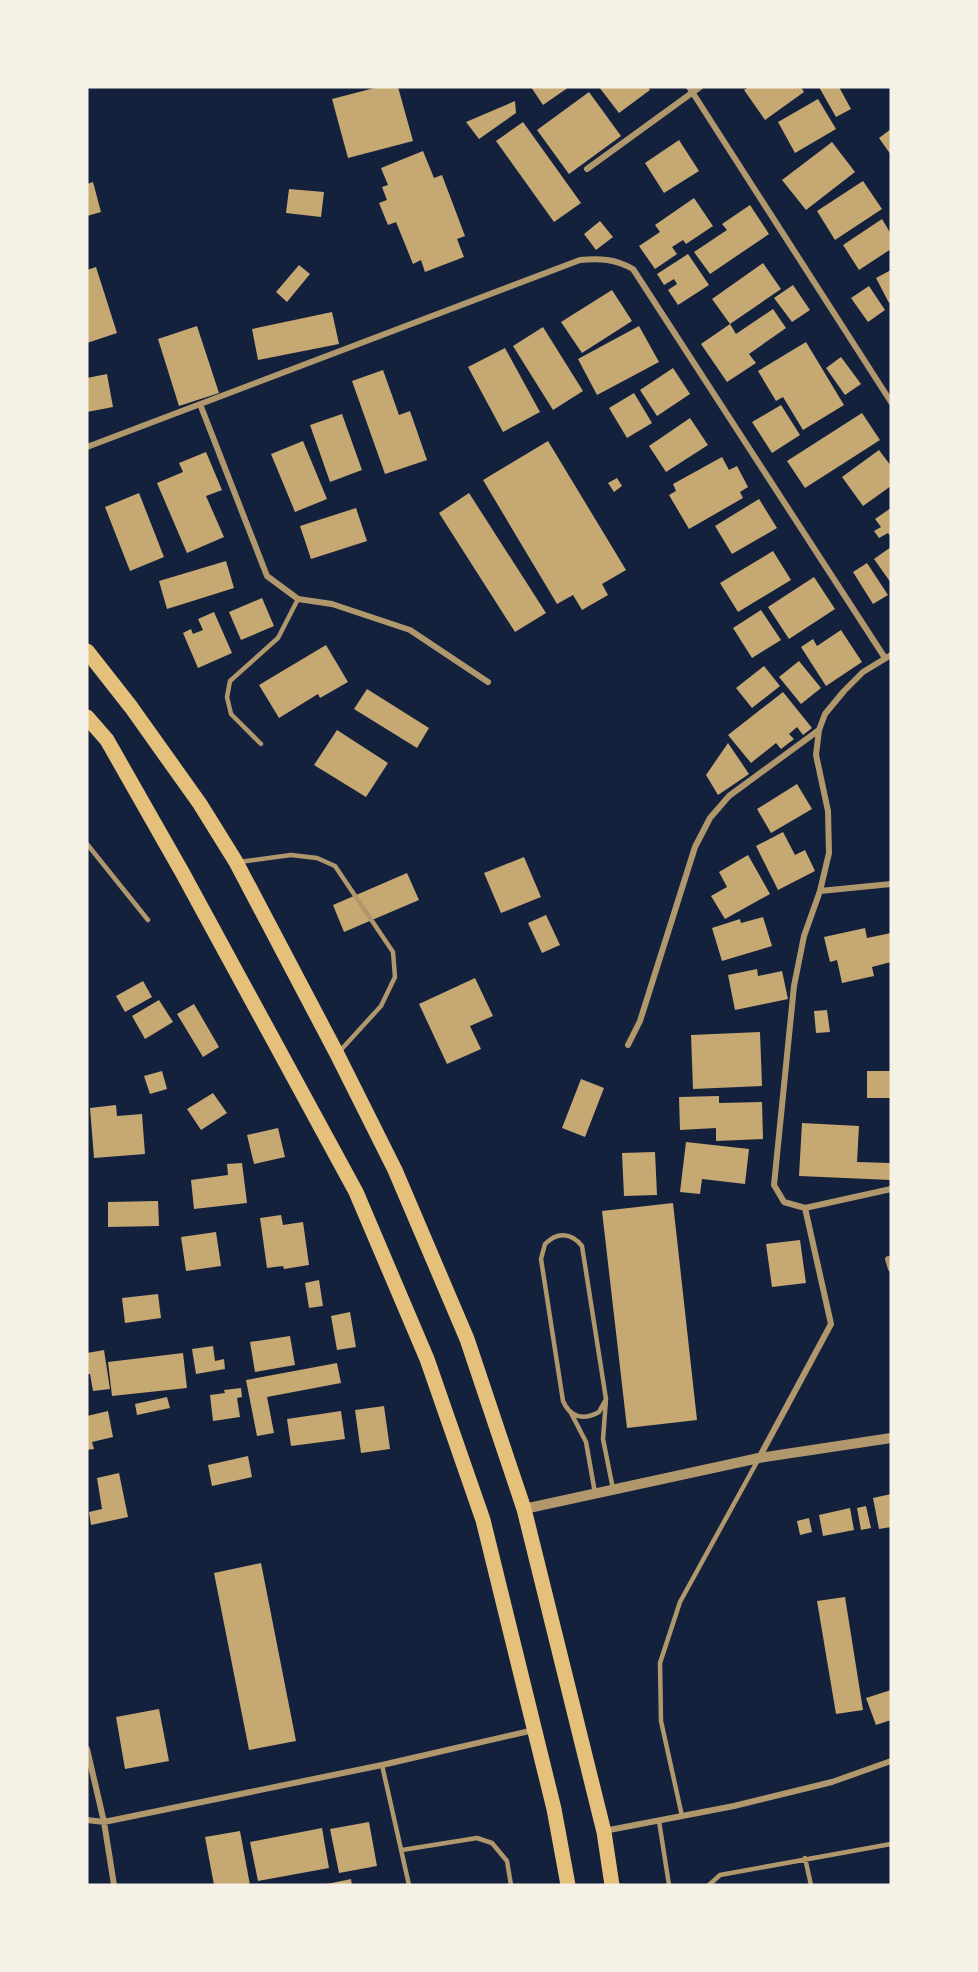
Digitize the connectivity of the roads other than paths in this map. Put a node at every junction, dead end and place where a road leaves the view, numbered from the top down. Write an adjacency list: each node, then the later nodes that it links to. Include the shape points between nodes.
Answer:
1 (700, 87): 2 (street)
2 (691, 89): 3 (street); 4 (street)
3 (587, 169)
4 (891, 402)
5 (200, 404): 6 (street); 7 (street, via 267,576); 9 (street, via 580,260 619,261 633,269)
6 (87, 447)
7 (298, 599): 10 (street, via 332,604 410,630); 13 (lane, via 278,638 230,681 227,698 231,714)
8 (87, 651): 15 (main road, via 200,804)
9 (888, 657): 12 (street, via 863,672 844,691 825,714)
10 (488, 682)
11 (87, 717): 32 (main road, via 106,740 182,872 356,1192 427,1359 483,1521)
12 (819, 730): 17 (street, via 816,755 828,811 829,853); 19 (street, via 729,796 710,818 695,847 640,1021)
13 (261, 744)
14 (87, 844): 18 (lane)
15 (236, 862): 20 (main road); 20 (lane, via 291,855 317,858 335,866 393,952 394,978 381,1006)
16 (891, 884): 17 (street)
17 (820, 891): 22 (street, via 804,936 794,986 774,1185 784,1202)
18 (148, 920)
19 (628, 1045)
20 (337, 1054): 31 (main road, via 395,1170 467,1340)
21 (891, 1189): 22 (street)
22 (805, 1208): 28 (street, via 831,1323)
23 (888, 1259): 24 (street)
24 (891, 1269)
25 (606, 1399): 26 (lane, via 592,1416); 26 (lane, via 582,1246 571,1236 557,1235 545,1244 541,1259 563,1401); 29 (lane, via 603,1439)
26 (571, 1413): 30 (lane, via 586,1442)
27 (891, 1438): 28 (street)
28 (759, 1458): 29 (street); 36 (lane, via 680,1602 660,1663 661,1721)
29 (613, 1489): 30 (street)
30 (595, 1493): 31 (street)
31 (524, 1509): 40 (main road)
32 (535, 1730): 35 (street); 47 (main road)
33 (87, 1749): 39 (street)
34 (891, 1761): 36 (street, via 832,1782)
35 (382, 1765): 39 (street); 42 (lane)
36 (682, 1816): 38 (street)
37 (87, 1820): 39 (street)
38 (659, 1821): 40 (street); 49 (lane)
39 (104, 1822): 44 (street)
40 (604, 1832): 48 (main road)
41 (891, 1844): 43 (lane)
42 (402, 1850): 45 (lane); 46 (lane, via 477,1838 492,1843 507,1862)
43 (805, 1858): 50 (lane, via 720,1875); 51 (lane)
44 (114, 1885)
45 (410, 1885)
46 (510, 1885)
47 (568, 1885)
48 (612, 1885)
49 (669, 1885)
50 (709, 1885)
51 (811, 1885)

